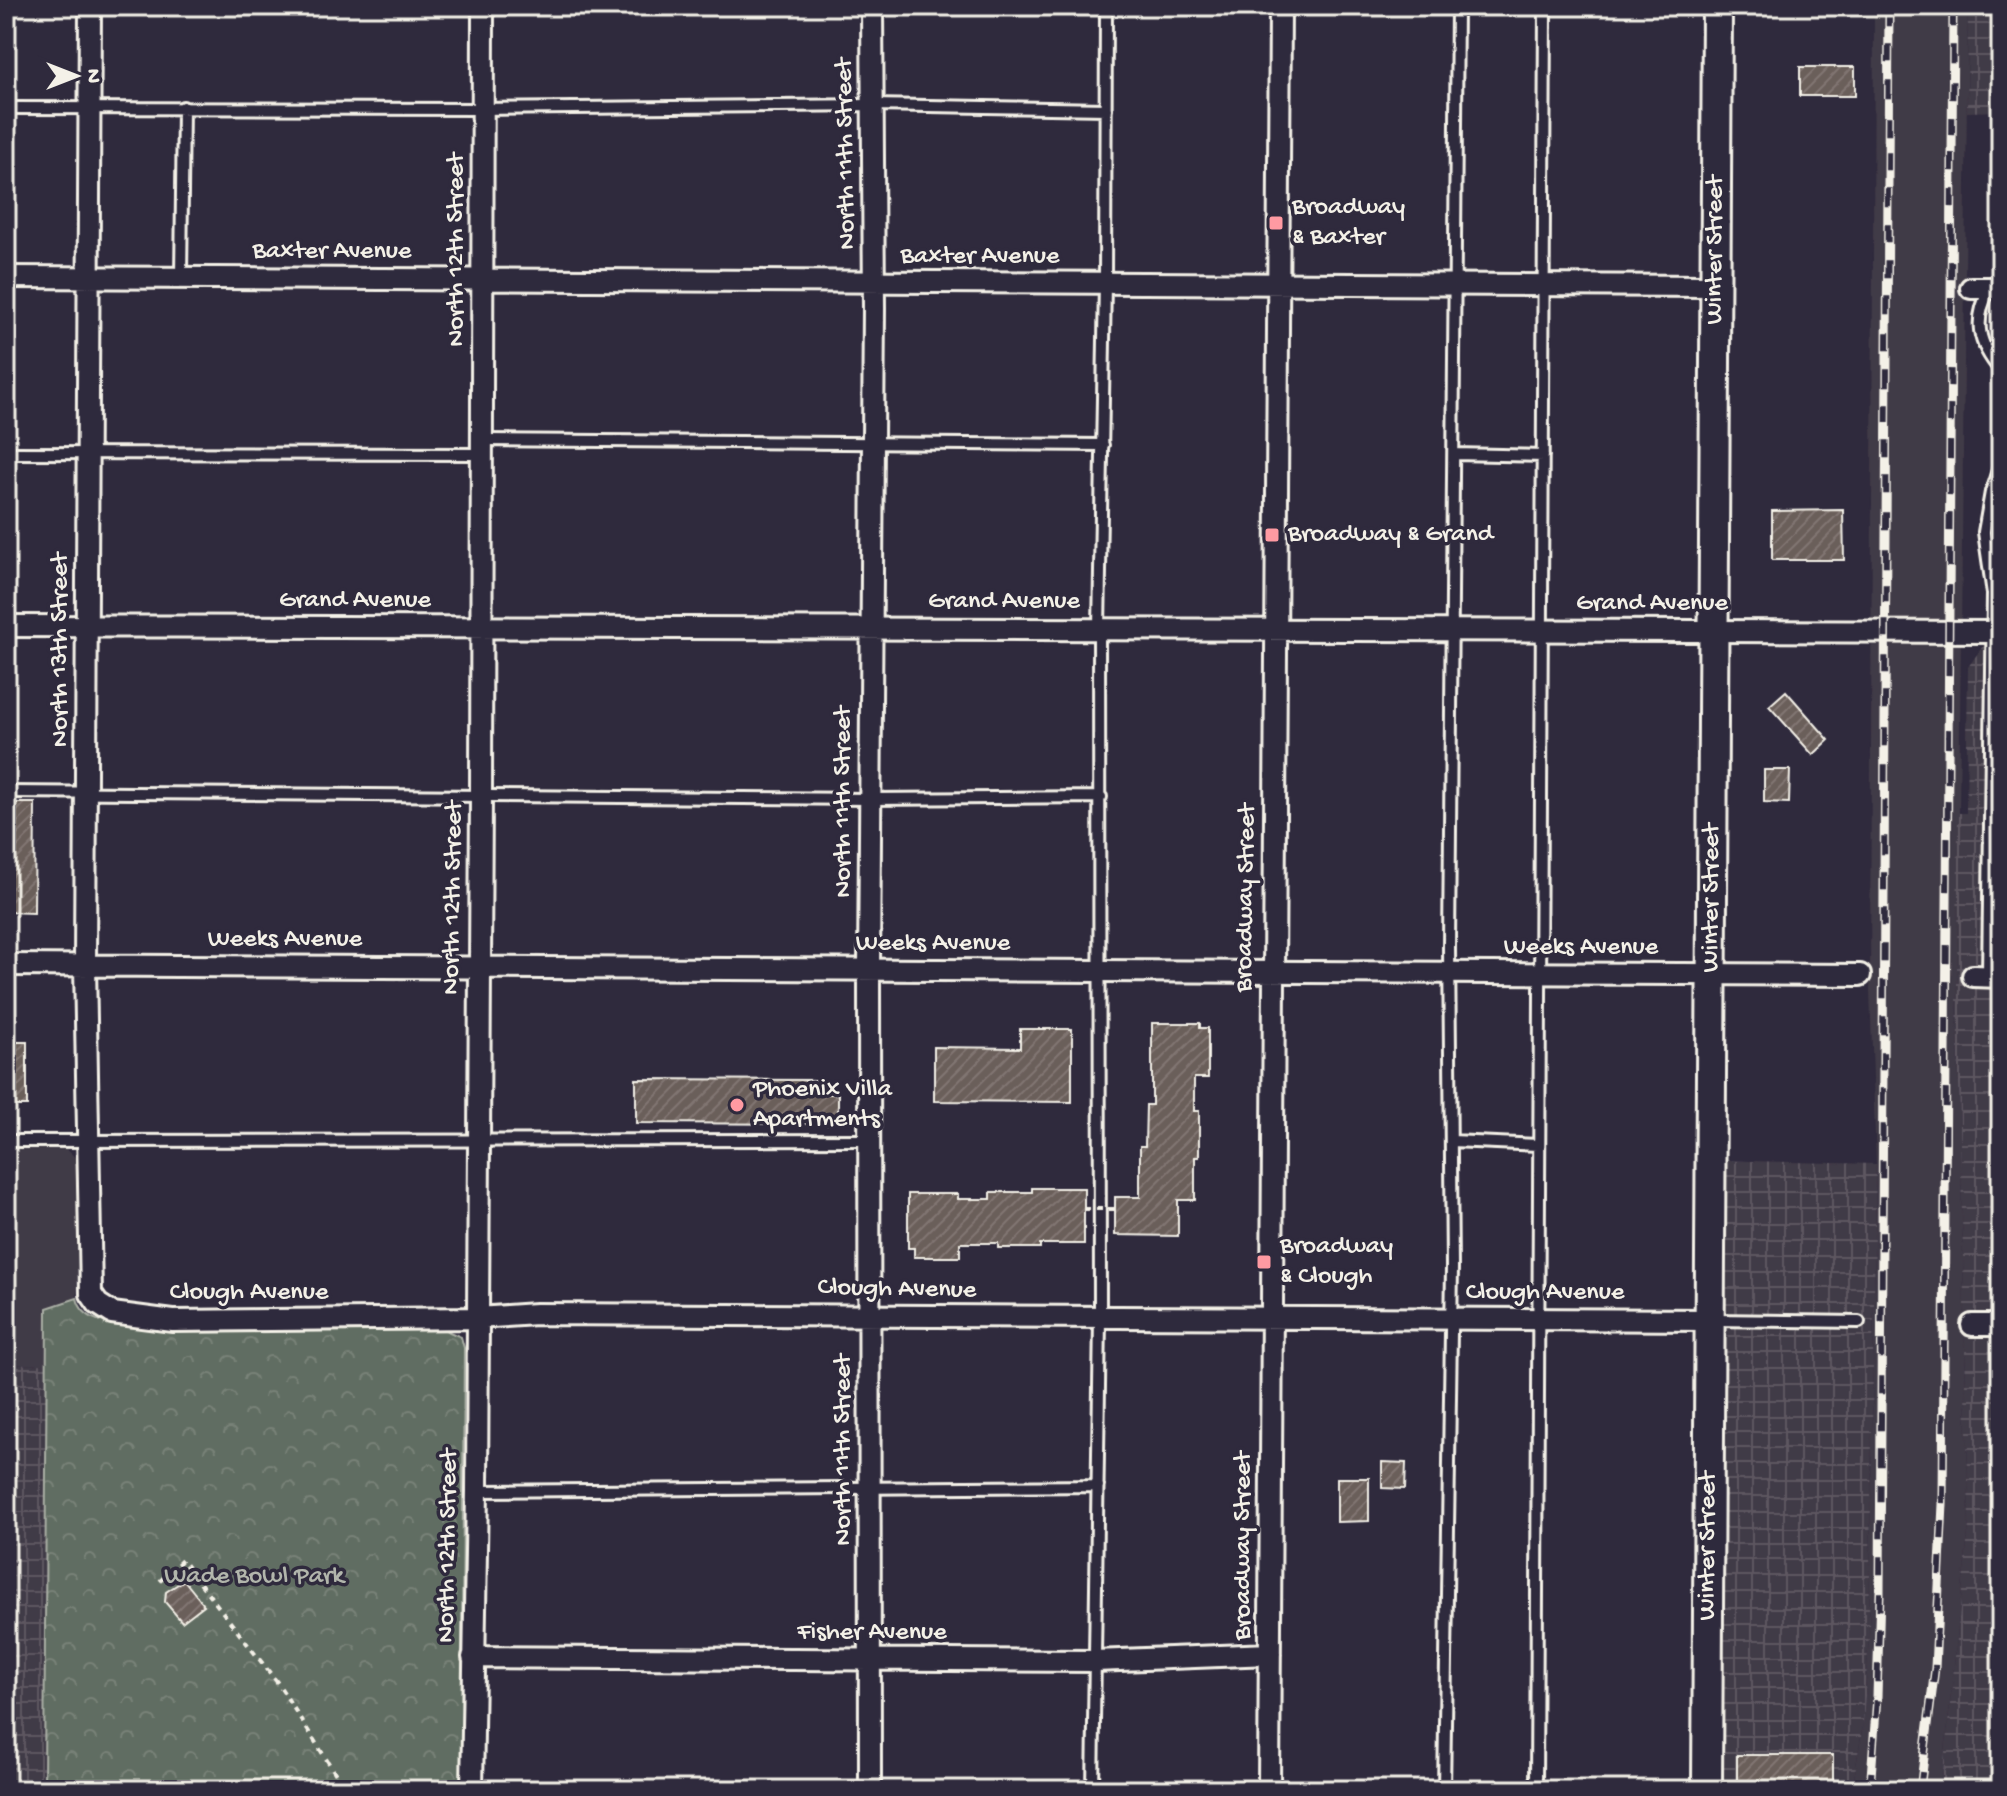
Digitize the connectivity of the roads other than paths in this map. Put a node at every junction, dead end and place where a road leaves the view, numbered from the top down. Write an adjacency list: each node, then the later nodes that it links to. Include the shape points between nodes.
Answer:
1 (90, 6): 12 (street, North 13th Street)
2 (483, 6): 13 (street, North 12th Street)
3 (872, 6): 9 (street, North 11th Street)
4 (1106, 6): 14 (lane)
5 (1280, 6): 21 (street, Broadway Street)
6 (1457, 6): 22 (lane)
7 (1545, 6): 23 (lane)
8 (1717, 6): 24 (street, Winter Street)
9 (872, 105): 13 (lane); 14 (lane); 19 (street, North 11th Street)
10 (183, 107): 12 (lane); 13 (lane); 16 (lane)
11 (6, 108): 12 (lane)
12 (90, 108): 17 (street, North 13th Street)
13 (482, 109): 18 (street, North 12th Street)
14 (1106, 109): 20 (lane)
15 (6, 277): 17 (street, Baxter Avenue)
16 (181, 277): 17 (street, Baxter Avenue); 18 (street, Baxter Avenue)
17 (90, 278): 31 (street, North 13th Street)
18 (483, 279): 19 (street, Baxter Avenue); 29 (street, North 12th Street)
19 (874, 282): 20 (street, Baxter Avenue); 27 (street, North 11th Street)
20 (1105, 283): 21 (street, Baxter Avenue); 28 (lane)
21 (1277, 284): 22 (street, Baxter Avenue); 40 (street, Broadway Street)
22 (1456, 285): 23 (street, Baxter Avenue); 32 (lane)
23 (1543, 286): 24 (street, Baxter Avenue); 33 (lane)
24 (1714, 286): 43 (street, Winter Street)
25 (1987, 288): 26 (lane, via 1979,331)
26 (2001, 371)
27 (874, 442): 28 (lane); 29 (lane); 38 (street, North 11th Street)
28 (1103, 445): 39 (lane)
29 (482, 447): 31 (lane); 37 (street, North 12th Street)
30 (6, 453): 31 (lane)
31 (88, 454): 36 (street, North 13th Street)
32 (1455, 454): 33 (lane); 41 (lane)
33 (1543, 456): 42 (lane)
34 (2001, 464): 44 (lane, via 1984,532)
35 (6, 626): 36 (street, Grand Avenue)
36 (86, 626): 37 (street, Grand Avenue); 46 (street, North 13th Street)
37 (481, 626): 38 (street, Grand Avenue); 47 (street, North 12th Street)
38 (871, 628): 39 (street, Grand Avenue); 49 (street, North 11th Street)
39 (1099, 629): 40 (street, Grand Avenue); 48 (lane)
40 (1276, 629): 41 (street, Grand Avenue); 56 (street, Broadway Street)
41 (1453, 629): 42 (street, Grand Avenue); 57 (lane)
42 (1541, 629): 43 (street, Grand Avenue); 58 (lane)
43 (1715, 630): 44 (street, Grand Avenue); 59 (street, Winter Street)
44 (1997, 632): 50 (lane)
45 (6, 792): 46 (lane)
46 (86, 793): 47 (lane); 52 (street, North 13th Street)
47 (481, 795): 49 (lane); 53 (street, North 12th Street)
48 (1101, 797): 49 (lane); 55 (lane)
49 (871, 799): 54 (street, North 11th Street)
50 (1996, 801): 61 (lane)
51 (6, 965): 52 (street, Weeks Avenue)
52 (85, 965): 53 (street, Weeks Avenue); 65 (street, North 13th Street)
53 (480, 967): 54 (street, Weeks Avenue); 62 (street, North 12th Street)
54 (869, 970): 55 (street, Weeks Avenue); 63 (street, North 11th Street)
55 (1098, 971): 56 (street, Weeks Avenue); 73 (lane)
56 (1272, 972): 57 (street, Weeks Avenue); 74 (street, Broadway Street)
57 (1449, 973): 58 (street, Weeks Avenue); 66 (lane)
58 (1540, 973): 59 (street, Weeks Avenue); 67 (lane)
59 (1713, 974): 60 (street, Weeks Avenue); 75 (street, Winter Street)
60 (1860, 975)
61 (1988, 976)
62 (478, 1139): 63 (lane); 65 (lane); 70 (street, North 12th Street)
63 (869, 1140): 69 (street, North 11th Street)
64 (6, 1141): 65 (lane)
65 (90, 1141): 68 (street, North 13th Street)
66 (1452, 1141): 67 (lane); 71 (lane)
67 (1538, 1145): 72 (lane)
68 (91, 1294): 70 (street, Clough Avenue, via 112,1313 173,1321)
69 (870, 1315): 70 (street, Clough Avenue); 73 (street, Clough Avenue); 79 (street, North 11th Street)
70 (477, 1318): 81 (street, North 12th Street)
71 (1451, 1318): 72 (street, Clough Avenue); 74 (street, Clough Avenue); 90 (lane)
72 (1539, 1318): 75 (street, Clough Avenue); 91 (lane)
73 (1100, 1319): 74 (street, Clough Avenue); 80 (lane)
74 (1270, 1319): 82 (street, Broadway Street)
75 (1711, 1320): 76 (lane); 92 (street, Winter Street)
76 (1859, 1322)
77 (1972, 1325): 78 (street)
78 (2001, 1325)
79 (871, 1486): 80 (lane); 81 (lane); 84 (street, North 11th Street)
80 (1098, 1486): 85 (lane)
81 (477, 1491): 83 (street, North 12th Street)
82 (1270, 1654): 85 (street, Fisher Avenue); 89 (street, Broadway Street)
83 (473, 1657): 84 (street, Fisher Avenue); 86 (street, North 12th Street)
84 (870, 1659): 85 (street, Fisher Avenue); 87 (street, North 11th Street)
85 (1095, 1661): 88 (lane)
86 (472, 1790)
87 (870, 1790)
88 (1093, 1790)
89 (1269, 1790)
90 (1444, 1790)
91 (1536, 1790)
92 (1707, 1790)

